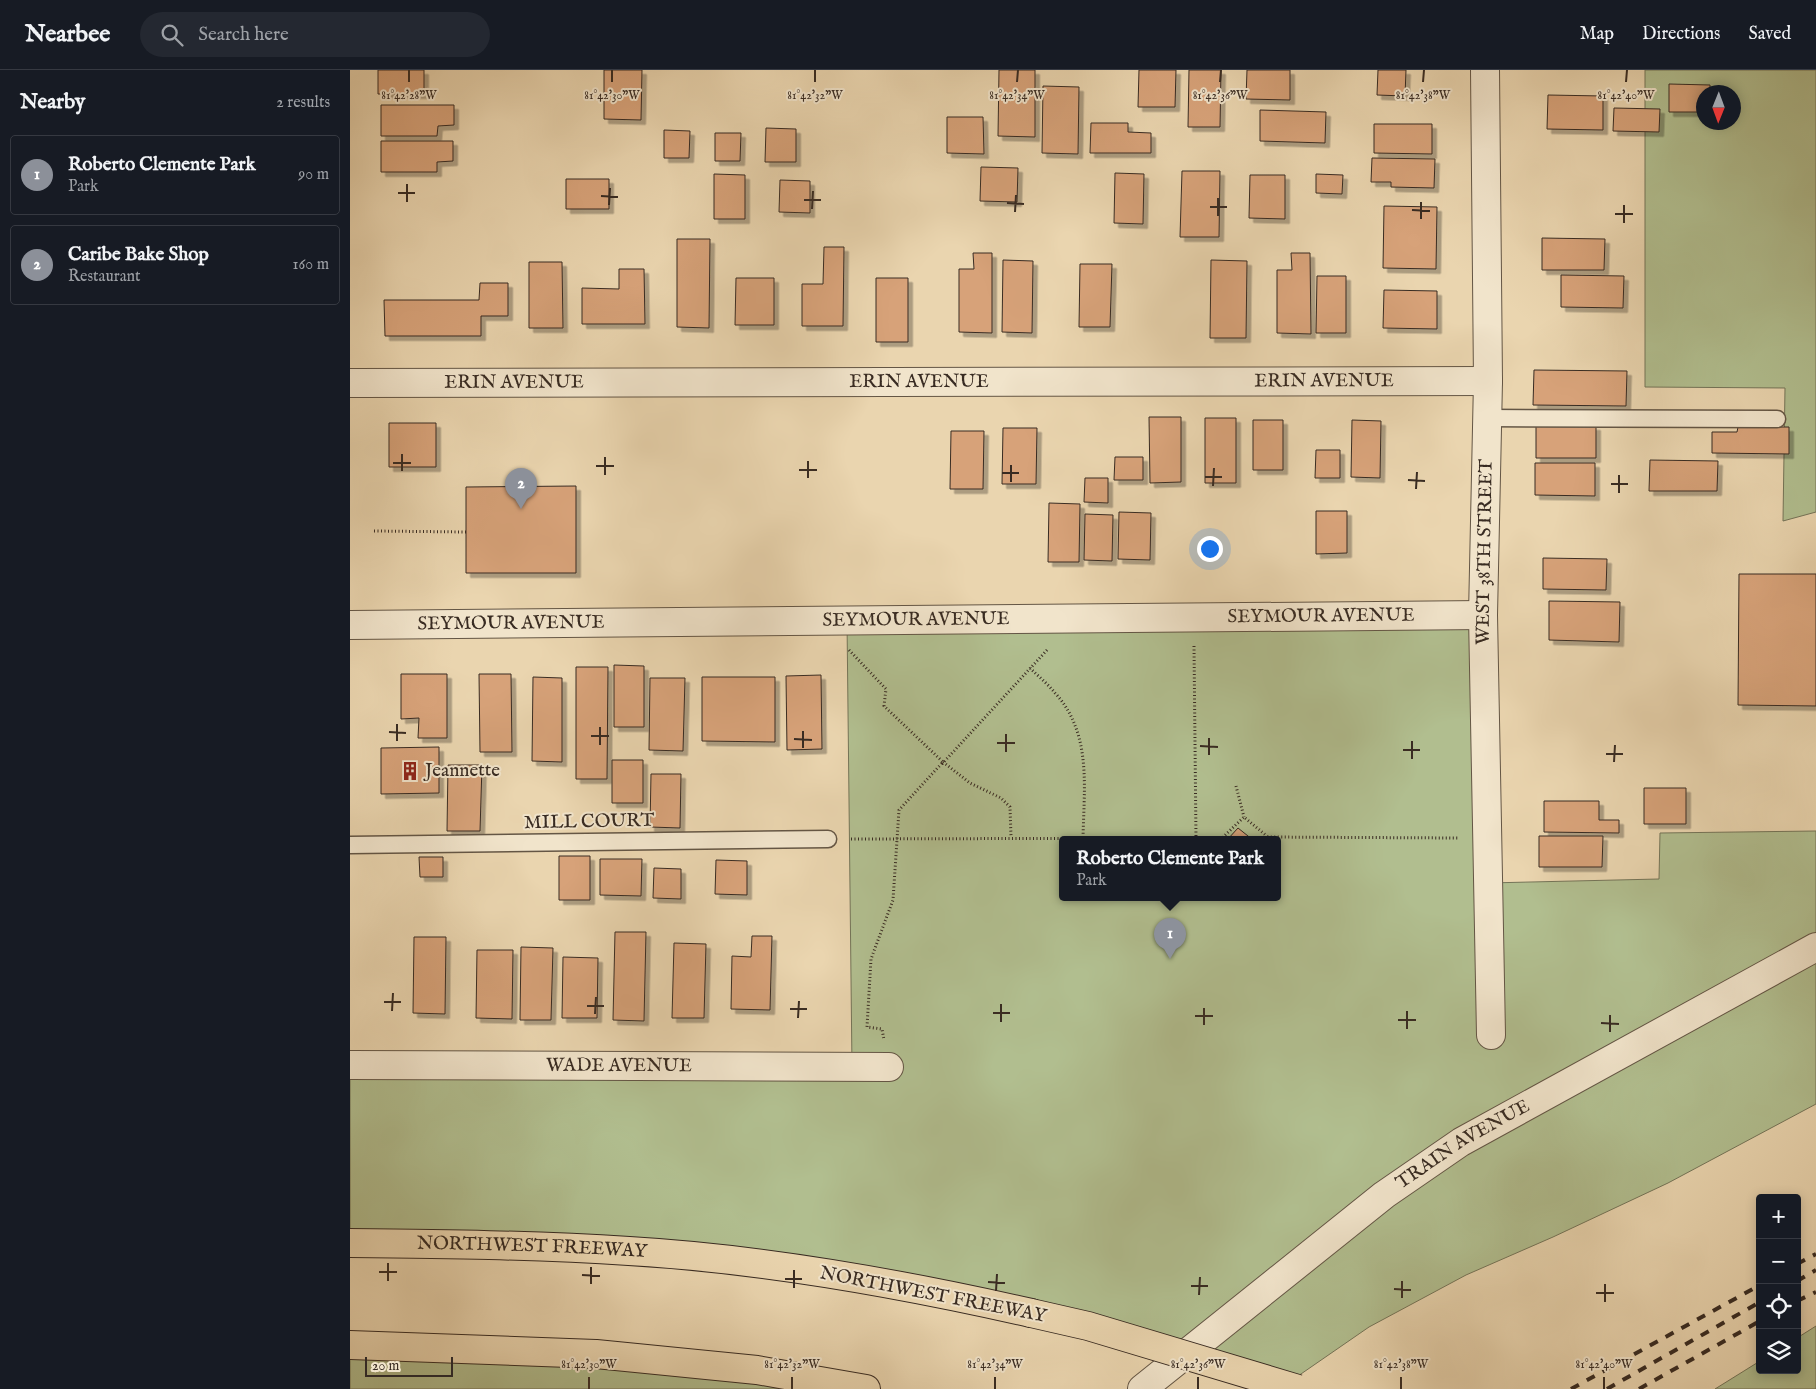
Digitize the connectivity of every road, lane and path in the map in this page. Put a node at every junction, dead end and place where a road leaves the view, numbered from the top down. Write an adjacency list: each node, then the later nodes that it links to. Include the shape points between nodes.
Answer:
1 (1485, 70): 2 (street, WEST 38TH STREET)
2 (1488, 381): 3 (street, ERIN AVENUE); 4 (street, WEST 38TH STREET)
3 (350, 383)
4 (1488, 418): 5 (lane); 8 (street, WEST 38TH STREET)
5 (1778, 419)
6 (374, 531): 7 (path)
7 (466, 532)
8 (1482, 616): 9 (street, SEYMOUR AVENUE); 29 (street, WEST 38TH STREET)
9 (350, 625)
10 (1052, 644): 13 (path)
11 (1194, 644): 18 (path)
12 (848, 649): 14 (path, via 886,689 884,706)
13 (1030, 668): 14 (path); 17 (path, via 1056,694 1072,717 1082,743)
14 (943, 762): 21 (path, via 899,810); 22 (path, via 1010,807)
15 (1236, 786): 16 (path)
16 (1244, 817): 19 (path); 20 (path)
17 (1083, 836)
18 (1197, 836)
19 (1224, 836)
20 (1264, 836)
21 (899, 838): 22 (path); 25 (path); 31 (path, via 894,900 871,959 868,985 867,1027 882,1028)
22 (1012, 838): 23 (path)
23 (1059, 838)
24 (1458, 838): 26 (path)
25 (828, 839): 27 (lane, MILL COURT)
26 (1281, 839)
27 (350, 845)
28 (1816, 947): 37 (street, TRAIN AVENUE, via 1461,1142 1384,1195)
29 (1491, 1035)
30 (350, 1065): 31 (street, WADE AVENUE)
31 (889, 1068)
32 (350, 1243): 38 (highway, NORTHWEST FREEWAY, bridge, via 630,1251 795,1268 918,1288 1088,1326)
33 (350, 1346): 34 (highway, via 596,1354)
34 (747, 1369): 35 (highway); 36 (highway)
35 (798, 1389)
36 (866, 1389)
37 (1142, 1389)
38 (1298, 1389)

